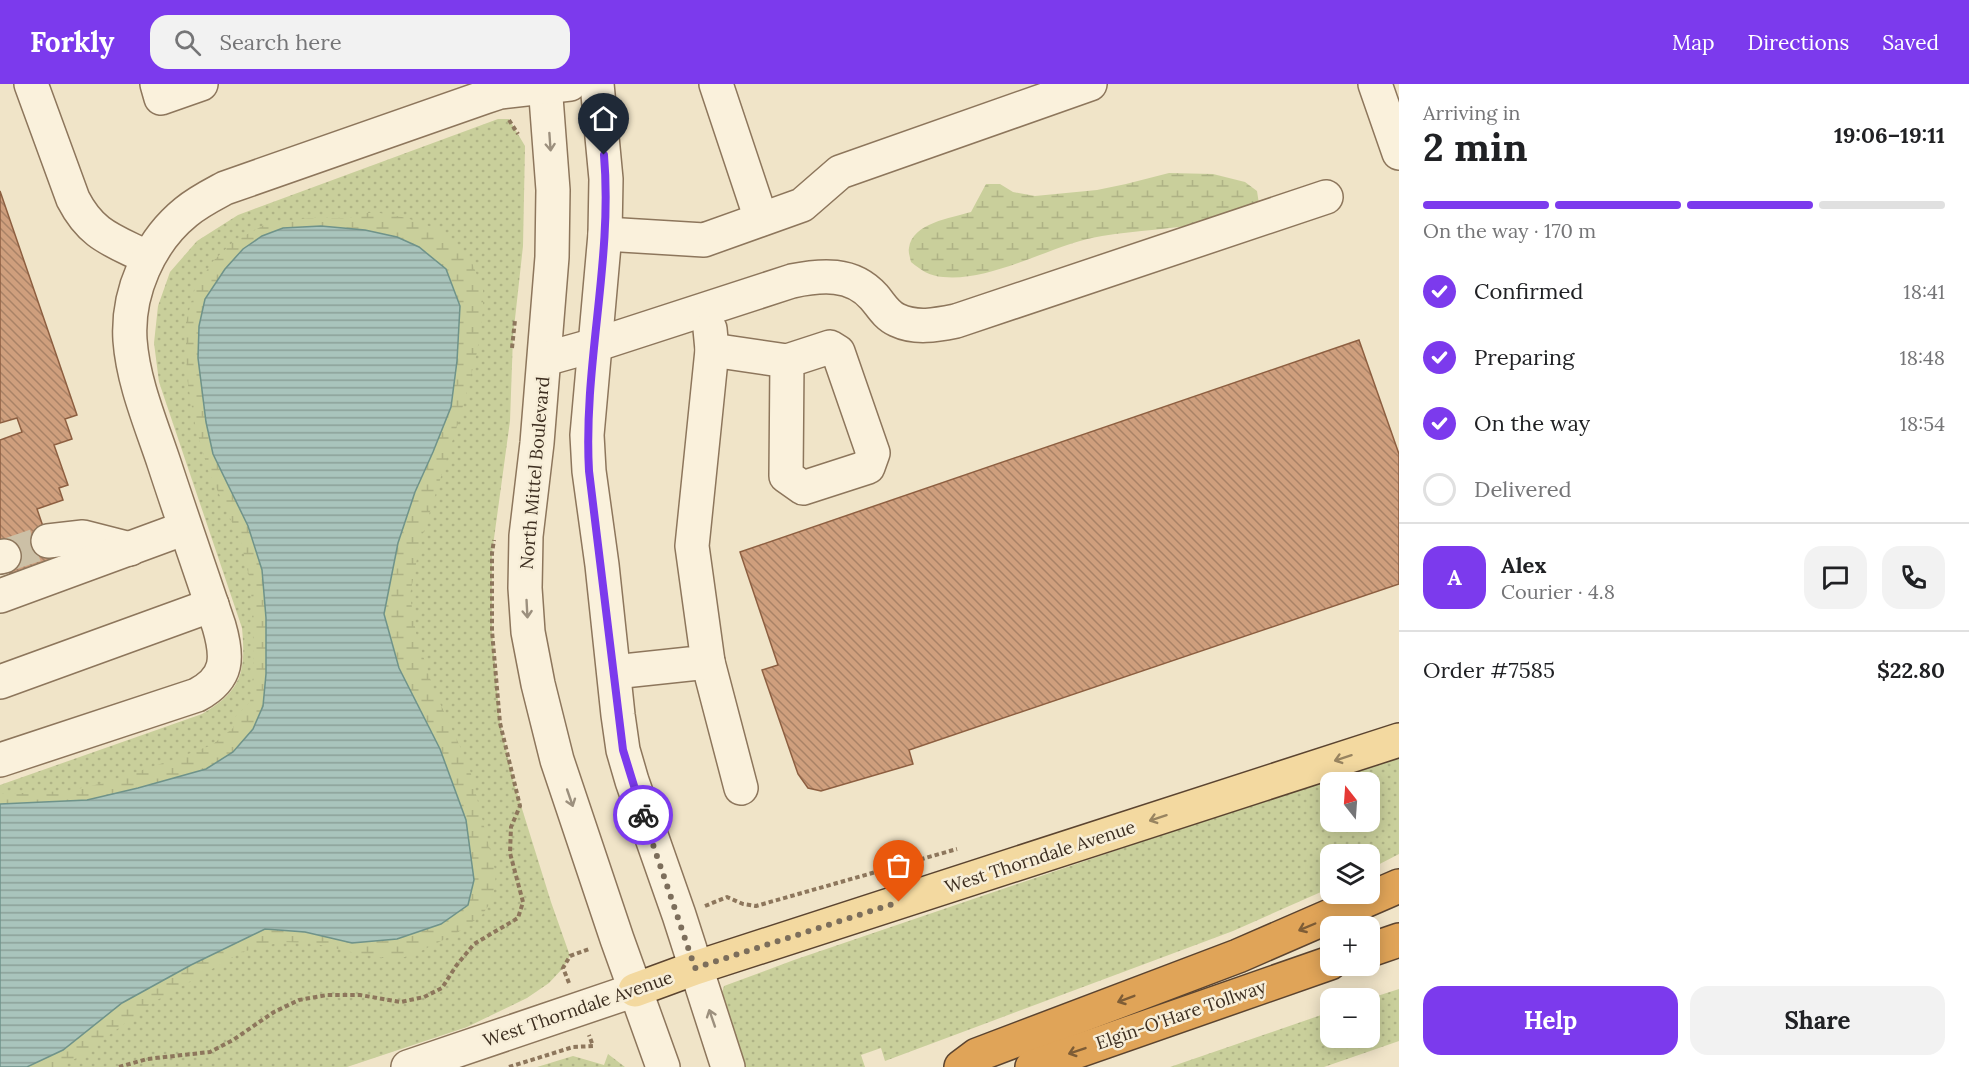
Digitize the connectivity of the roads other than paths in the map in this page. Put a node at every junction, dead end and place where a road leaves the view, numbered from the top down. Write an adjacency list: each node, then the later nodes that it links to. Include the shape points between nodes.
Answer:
1 (31, 84): 13 (street, via 81,215 107,238)
2 (157, 84): 3 (street, via 161,98)
3 (201, 84)
4 (597, 84): 12 (street, via 606,179)
5 (716, 84): 11 (street)
6 (1090, 84): 11 (street, via 840,172 802,205)
7 (1375, 84): 9 (street)
8 (553, 85): 13 (street, via 500,93 225,188 186,212 166,231); 17 (street, North Mittel Boulevard, one-way to 17, via 552,257)
9 (1399, 153)
10 (1326, 197): 14 (street, via 932,326 896,320 861,284 826,276 792,281)
11 (761, 219): 12 (street, via 704,240)
12 (605, 234): 15 (street)
13 (148, 258): 19 (street, via 134,295 130,341 141,393)
14 (707, 308): 15 (street); 16 (street)
15 (595, 345): 17 (street); 25 (street, via 587,435 589,471)
16 (712, 350): 18 (street); 24 (street, via 692,546)
17 (545, 359): 35 (street, North Mittel Boulevard, one-way to 35, via 526,536 528,632 557,760)
18 (787, 362)
19 (185, 528): 21 (street); 23 (street)
20 (48, 541): 21 (street, via 83,537)
21 (130, 549): 22 (street)
22 (0, 596)
23 (212, 605): 26 (street); 28 (street, via 224,643 225,664 206,690)
24 (708, 662): 25 (street); 29 (street)
25 (614, 672): 34 (street, via 623,750)
26 (0, 682)
27 (1399, 740): 34 (main road, West Thorndale Avenue, one-way to 34)
28 (0, 760)
29 (741, 788)
30 (1399, 886): 39 (highway, one-way to 39, via 1238,956 977,1055)
31 (1399, 940): 32 (highway)
32 (1380, 947)
33 (1320, 966): 40 (highway, Elgin-O'Hare Tollway, one-way to 40)
34 (695, 968): 35 (main road, West Thorndale Avenue); 38 (street, one-way to 34)
35 (635, 990): 36 (street, West Thorndale Avenue); 37 (street, North Mittel Boulevard)
36 (408, 1067)
37 (663, 1067)
38 (728, 1067)
39 (961, 1067)
40 (1032, 1067)

